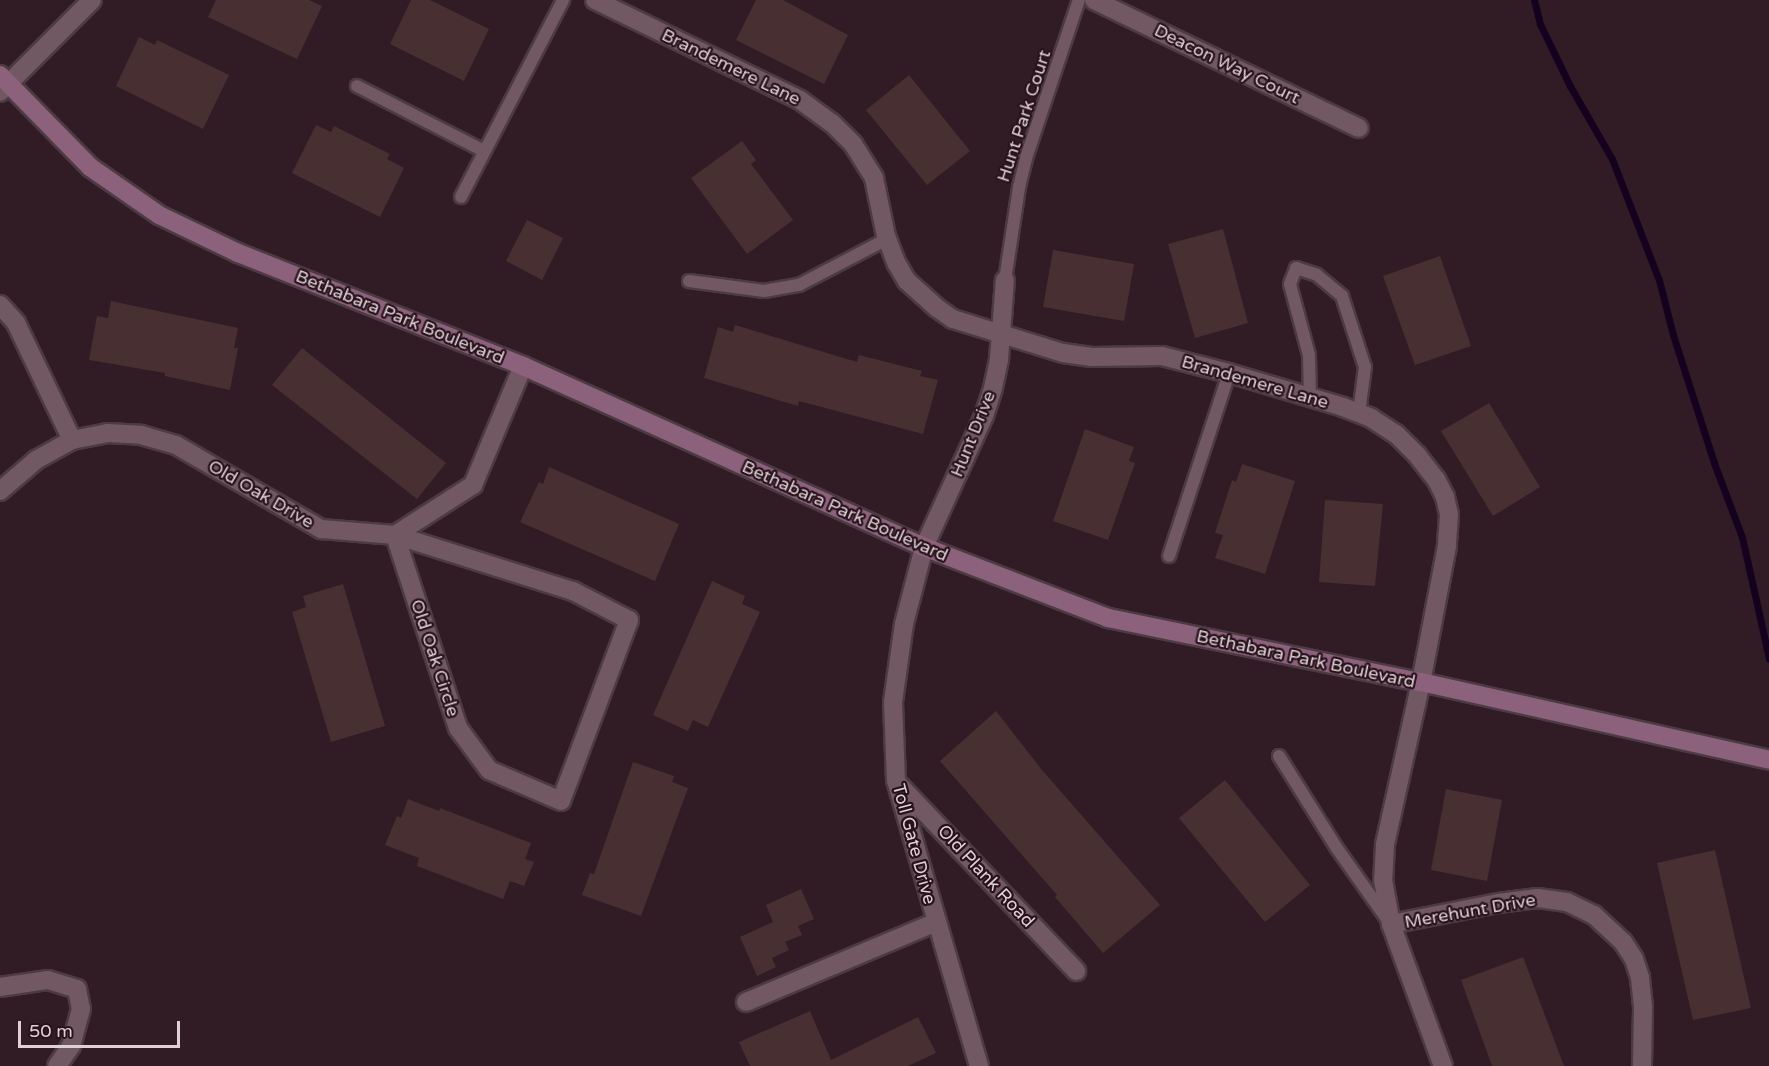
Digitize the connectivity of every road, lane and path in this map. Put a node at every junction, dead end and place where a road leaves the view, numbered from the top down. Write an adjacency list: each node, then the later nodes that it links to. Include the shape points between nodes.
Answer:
1 (92, 0): 6 (street)
2 (562, 0): 9 (lane)
3 (596, 0): 11 (street, Brandemere Lane, via 800,100 832,123 853,144 874,178)
4 (1079, 0): 12 (lane, Hunt Park Court, via 1026,158)
5 (1094, 0): 8 (street, Deacon Way Court)
6 (2, 84): 16 (street, Bethabara Park Boulevard, via 90,167 159,215 238,253)
7 (357, 86): 9 (lane)
8 (1359, 128)
9 (484, 151): 10 (lane)
10 (461, 197)
11 (887, 239): 13 (lane, via 799,285 764,291); 15 (street, Brandemere Lane, via 907,281 937,308 953,319)
12 (1005, 280): 15 (street, Hunt Drive)
13 (689, 281)
14 (0, 305): 20 (street, via 16,323)
15 (1000, 334): 17 (street, Brandemere Lane, via 1063,353 1092,357 1162,356); 23 (street, Hunt Drive, via 993,388 984,416)
16 (523, 366): 22 (street, via 473,485); 23 (street, Bethabara Park Boulevard)
17 (1228, 373): 18 (street, Brandemere Lane); 24 (lane)
18 (1310, 397): 19 (street, Brandemere Lane); 19 (lane, via 1309,355 1290,284 1296,268 1317,275 1342,296 1365,367)
19 (1359, 413): 25 (street, Brandemere Lane, via 1396,434 1417,455 1436,479 1447,506 1447,546)
20 (72, 440): 21 (street, Old Oak Drive, via 36,460); 22 (street, Old Oak Drive, via 107,433 141,435 176,445 321,529)
21 (0, 491)
22 (395, 534): 22 (street, Old Oak Circle, via 458,728 489,770 561,801 629,620 573,591)
23 (924, 547): 25 (street, Bethabara Park Boulevard, via 1108,618); 28 (street, Toll Gate Drive, via 897,663 893,702)
24 (1169, 556)
25 (1421, 682): 27 (street, Bethabara Park Boulevard); 30 (street, Brandemere Lane, via 1385,845 1383,880)
26 (1278, 756): 30 (lane)
27 (1769, 760)
28 (896, 781): 29 (street, Toll Gate Drive); 31 (street, Old Plank Road)
29 (936, 922): 33 (street); 35 (street, Toll Gate Drive)
30 (1391, 924): 36 (street, Brandemere Lane); 37 (street, Merehunt Drive, via 1538,898 1567,902 1594,915 1623,942 1634,959 1643,1008)
31 (1076, 971)
32 (0, 987): 34 (street, via 48,980 77,989 81,1009 71,1046)
33 (746, 1002)
34 (57, 1066)
35 (978, 1066)
36 (1443, 1066)
37 (1642, 1066)

